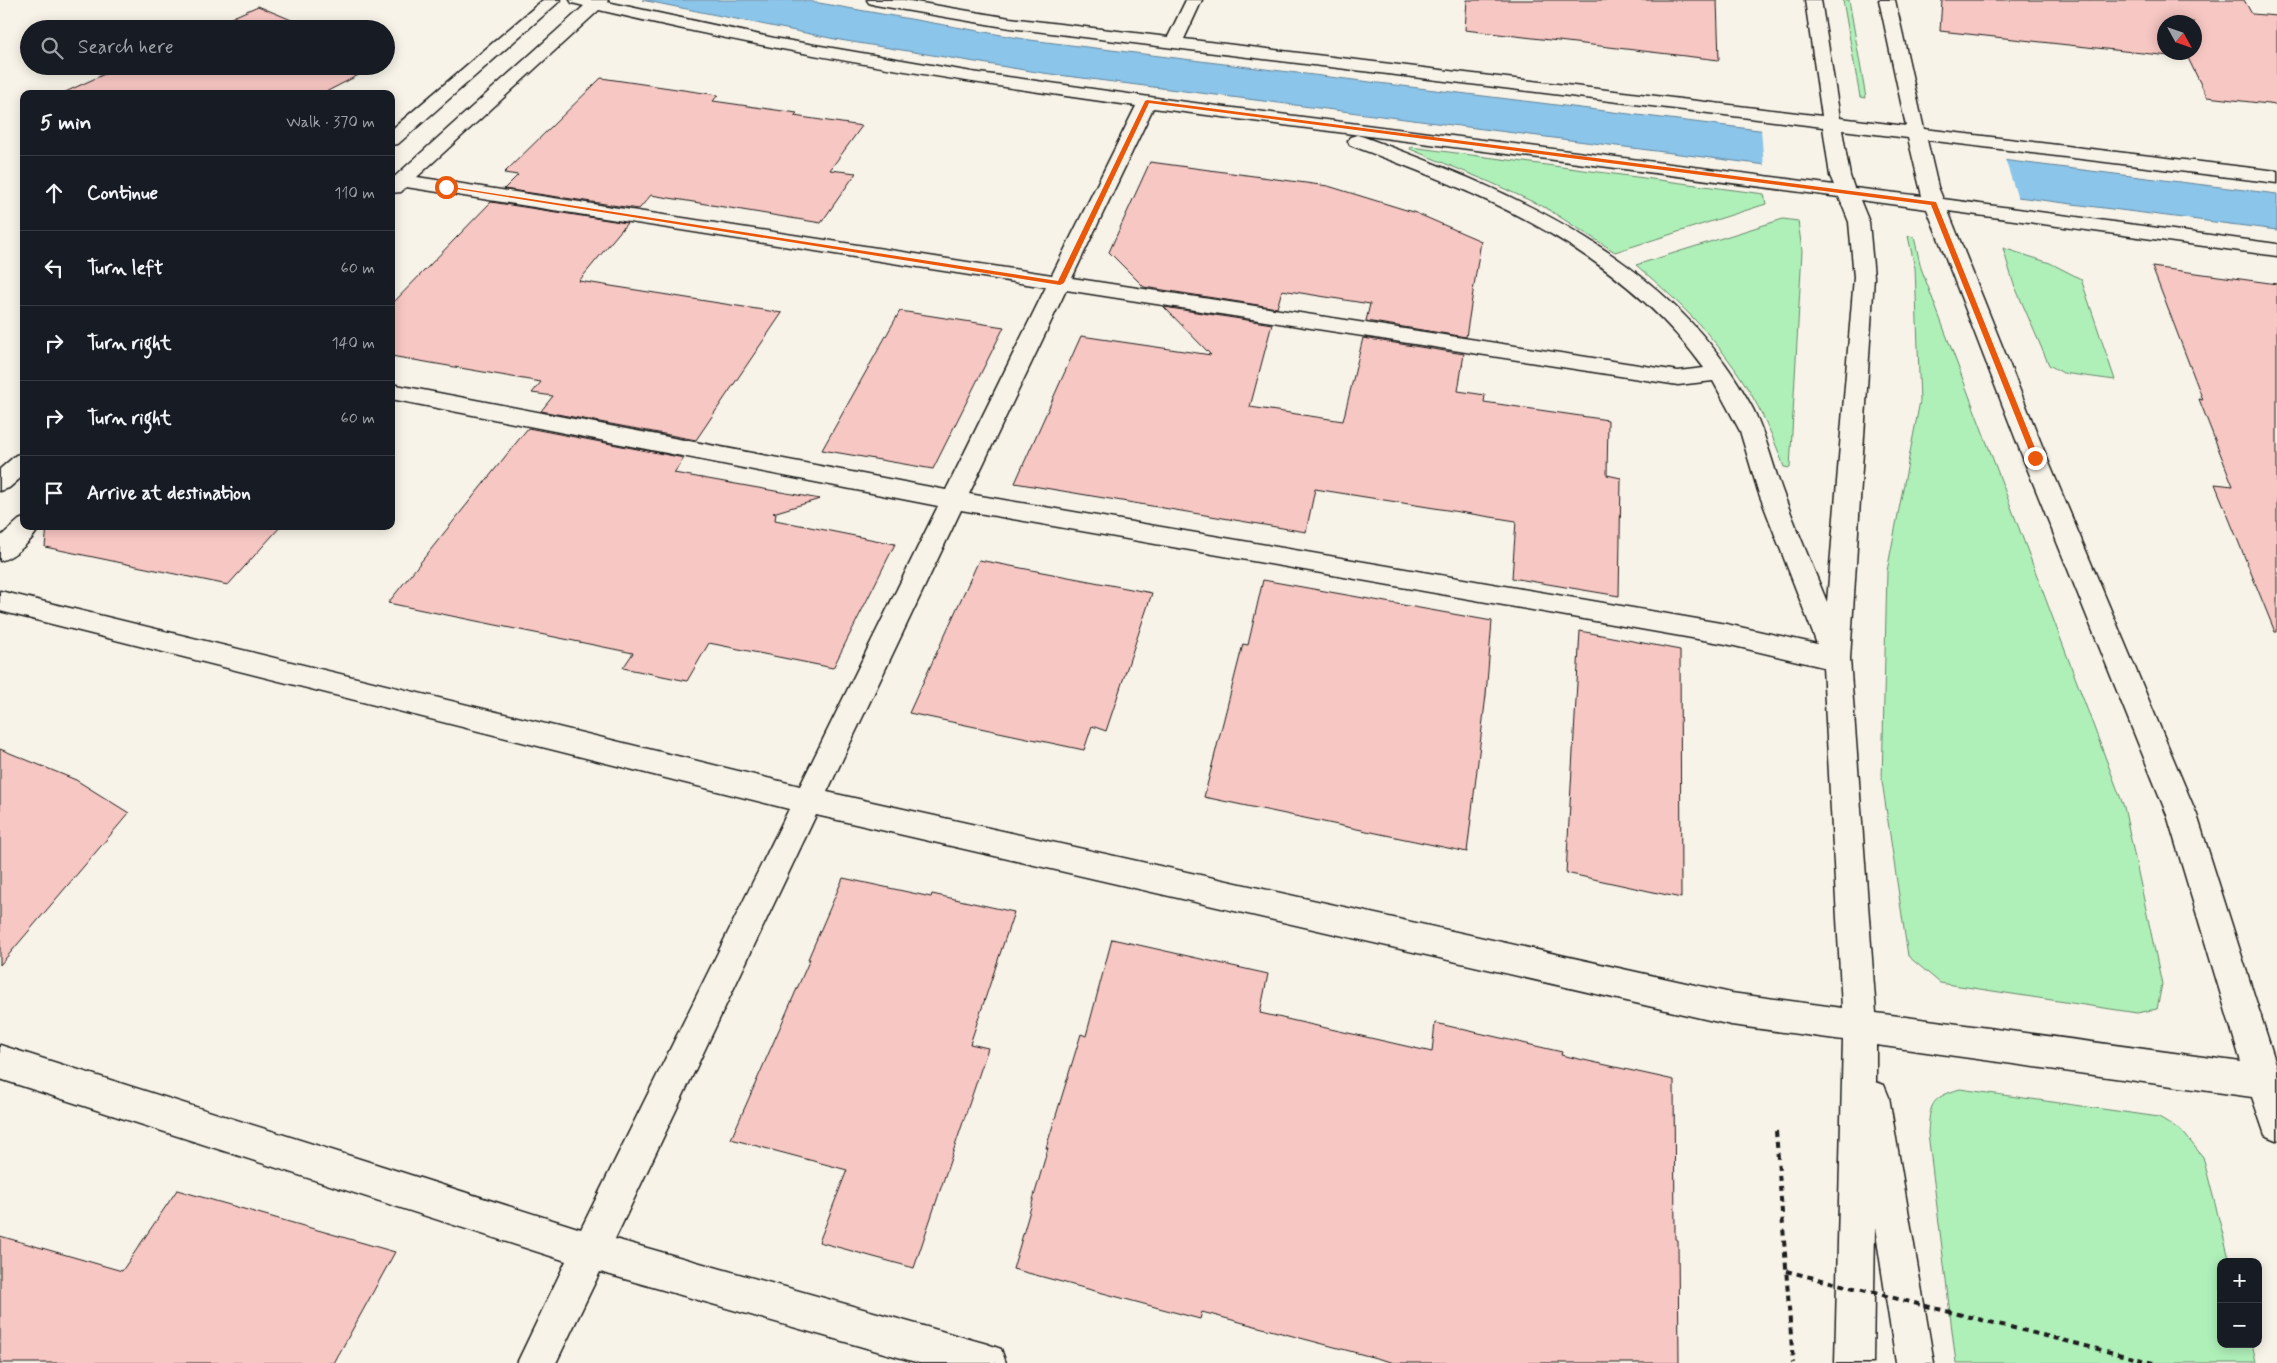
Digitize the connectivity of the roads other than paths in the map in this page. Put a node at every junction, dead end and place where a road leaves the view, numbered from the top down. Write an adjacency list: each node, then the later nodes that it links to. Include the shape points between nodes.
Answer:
1 (553, 0): 11 (street)
2 (876, 0): 7 (street, via 1010,23)
3 (1194, 0): 7 (street)
4 (1813, 0): 10 (street)
5 (1887, 0): 12 (street)
6 (591, 1): 8 (street, via 693,27 872,62); 15 (street)
7 (1174, 43): 10 (street)
8 (1147, 101): 9 (street); 18 (street)
9 (1310, 123): 14 (street); 19 (street, via 1450,175 1522,207 1570,233 1613,262 1654,297 1700,344)
10 (1833, 131): 12 (street); 14 (street)
11 (395, 137)
12 (1918, 141): 13 (street); 16 (street)
13 (2277, 177)
14 (1843, 184): 16 (street); 27 (street, via 1859,222 1864,277)
15 (397, 186): 18 (street)
16 (1931, 195): 17 (street); 31 (street, via 2182,815)
17 (2277, 250)
18 (1060, 283): 19 (street, via 1678,378); 23 (street)
19 (1719, 373): 27 (street, via 1748,423)
20 (395, 392): 23 (street)
21 (20, 464): 22 (street)
22 (0, 482)
23 (953, 500): 27 (street, via 1726,634); 28 (street)
24 (24, 530): 25 (street)
25 (0, 552)
26 (0, 601): 28 (street)
27 (1836, 660): 29 (street)
28 (809, 801): 29 (street, via 1731,1009); 34 (street)
29 (1860, 1026): 31 (street); 37 (street); 38 (street)
30 (0, 1062): 34 (street)
31 (2270, 1083): 32 (street); 33 (street)
32 (2277, 1123)
33 (2277, 1135)
34 (591, 1251): 35 (street); 36 (street)
35 (536, 1363)
36 (987, 1363)
37 (1854, 1363)
38 (1914, 1363)

